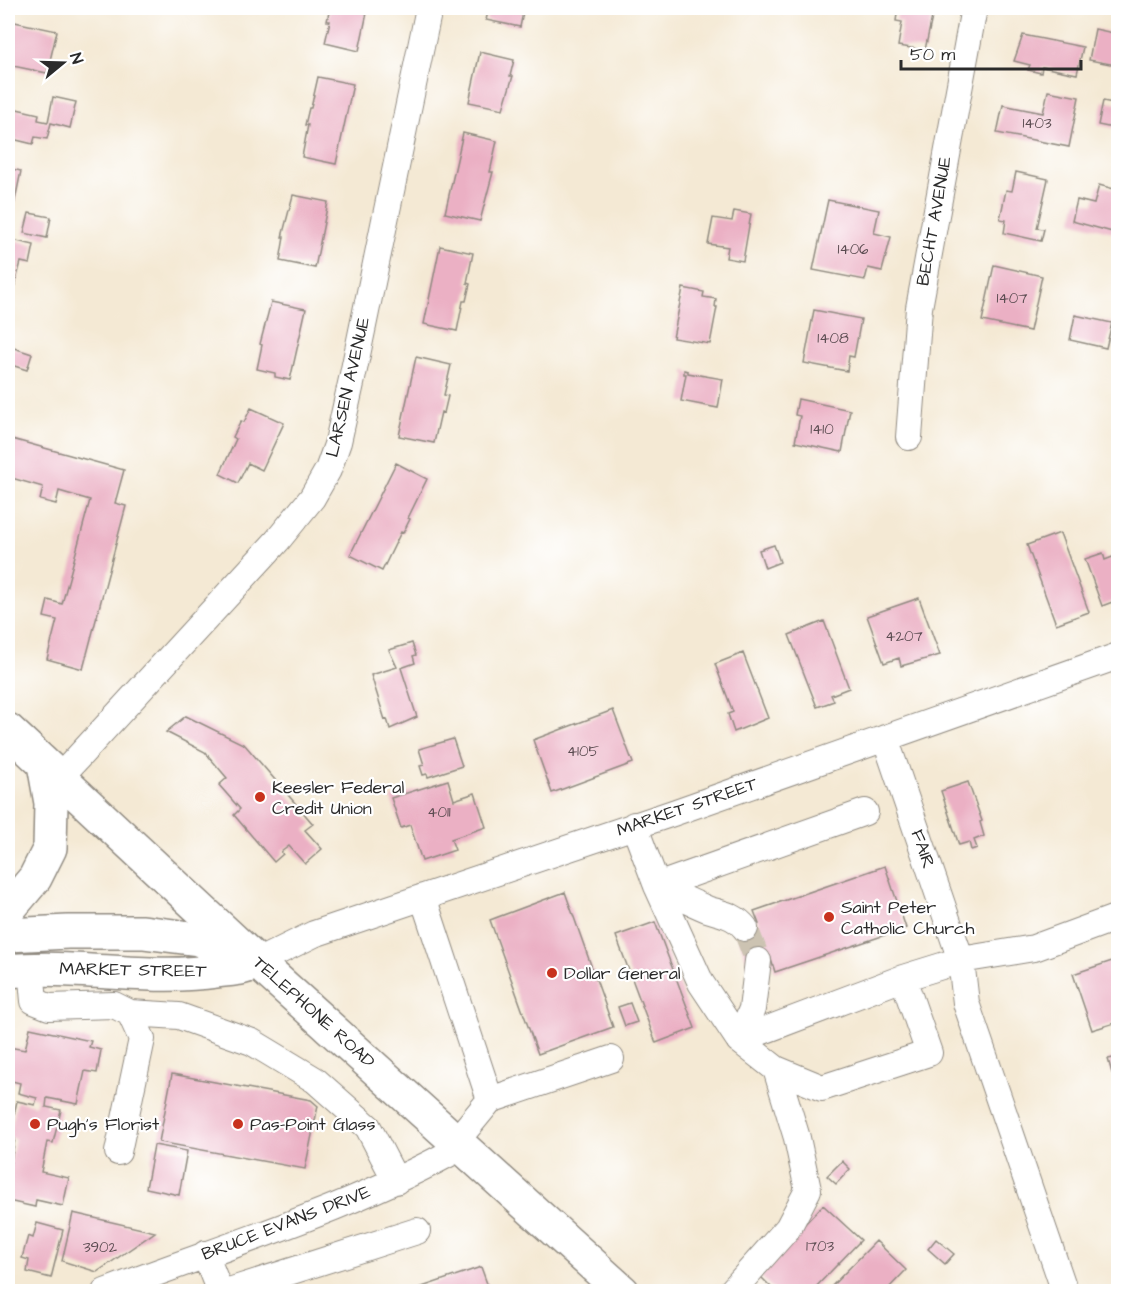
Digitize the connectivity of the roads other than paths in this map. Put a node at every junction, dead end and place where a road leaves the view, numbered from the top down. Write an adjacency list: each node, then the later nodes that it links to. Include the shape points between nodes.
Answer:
1 (429, 8): 7 (street, LARSEN AVENUE, via 339,442 328,470 312,498 277,541)
2 (974, 8): 3 (street, BECHT AVENUE, via 919,308)
3 (909, 437)
4 (1119, 656): 6 (street, MARKET STREET)
5 (8, 730): 7 (main road, TELEPHONE ROAD)
6 (885, 738): 9 (street, MARKET STREET); 16 (street, FAIR)
7 (51, 771): 12 (main road, via 50,848 35,878); 18 (main road, TELEPHONE ROAD)
8 (865, 812): 10 (street)
9 (634, 825): 10 (street); 11 (street, MARKET STREET)
10 (657, 886): 14 (street, via 730,915); 22 (street, via 701,983)
11 (423, 897): 18 (street, MARKET STREET, via 314,934); 25 (street)
12 (8, 910)
13 (1119, 917): 16 (street, via 1034,948)
14 (745, 928)
15 (8, 935): 18 (main road, MARKET STREET, via 143,932 198,939)
16 (961, 960): 20 (street); 36 (street, FAIR, via 966,1003)
17 (758, 961): 22 (street, via 752,1009)
18 (257, 962): 19 (main road, MARKET STREET, via 248,967 202,973); 26 (main road, TELEPHONE ROAD)
19 (19, 969): 21 (street, via 34,1001 49,1007 114,1005)
20 (903, 978): 22 (street); 24 (street, via 929,1053 822,1088)
21 (130, 1013): 27 (street, via 142,1039); 28 (street, via 179,1016 252,1042 315,1080 368,1127)
22 (739, 1040): 24 (street)
23 (610, 1059): 25 (street)
24 (776, 1069): 35 (street, via 808,1190 788,1228)
25 (490, 1100): 26 (street)
26 (460, 1143): 28 (street, BRUCE EVANS DRIVE, via 419,1171); 34 (main road, TELEPHONE ROAD)
27 (118, 1152)
28 (396, 1180): 30 (street, BRUCE EVANS DRIVE)
29 (417, 1231): 33 (street)
30 (205, 1254): 31 (street, BRUCE EVANS DRIVE); 32 (street)
31 (105, 1292)
32 (220, 1292)
33 (226, 1292)
34 (623, 1292)
35 (730, 1292)
36 (1065, 1292)

